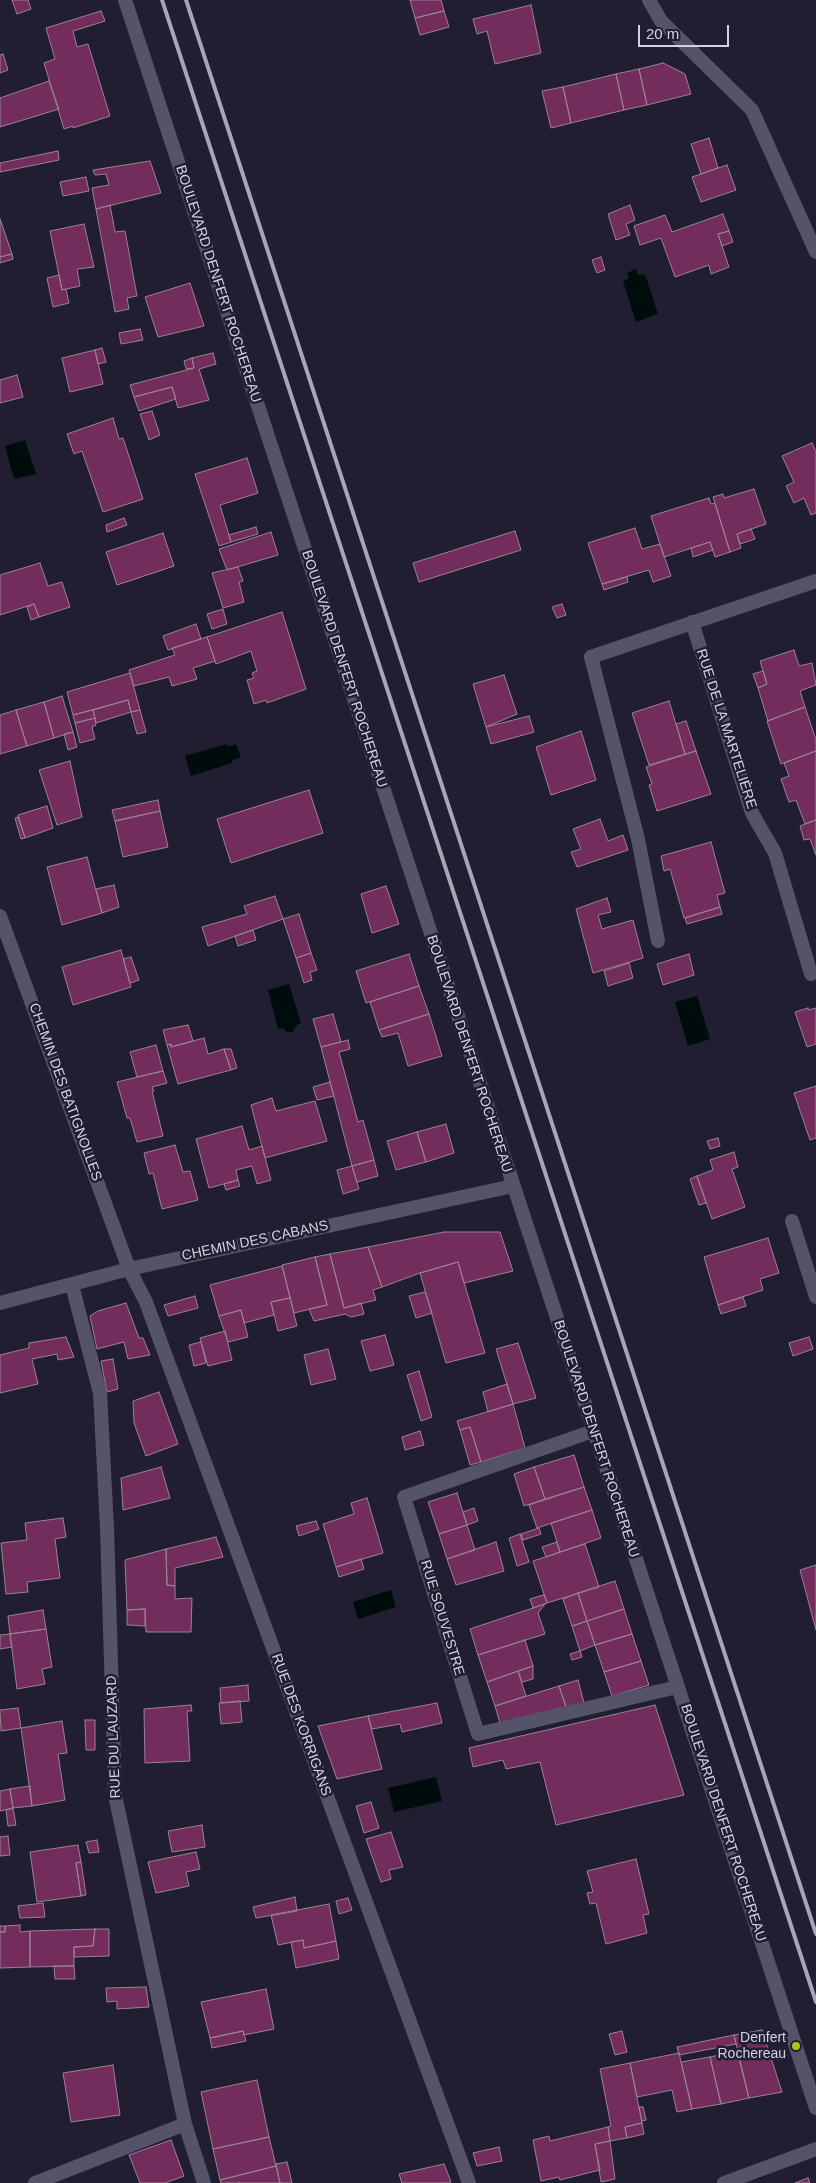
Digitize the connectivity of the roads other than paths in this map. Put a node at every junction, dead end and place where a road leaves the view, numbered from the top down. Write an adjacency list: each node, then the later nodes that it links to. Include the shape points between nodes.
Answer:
1 (125, 0): 9 (street, BOULEVARD DENFERT ROCHEREAU)
2 (649, 0): 3 (street, via 661,21 752,110)
3 (816, 252)
4 (816, 581): 5 (street)
5 (692, 622): 7 (street, via 591,657 638,838); 8 (street, RUE DE LA MARTELIÈRE, via 752,813 775,853)
6 (0, 916): 11 (street, CHEMIN DES BATIGNOLLES)
7 (658, 941)
8 (811, 974)
9 (512, 1186): 11 (street, CHEMIN DES CABANS); 15 (street, BOULEVARD DENFERT ROCHEREAU)
10 (792, 1221): 13 (street)
11 (129, 1268): 12 (street, CHEMIN DES CABANS); 22 (street, RUE DES KORRIGANS, via 146,1302)
12 (72, 1285): 14 (street, CHEMIN DES CABANS); 18 (street, RUE DU LAUZARD, via 100,1393 115,1795)
13 (816, 1297)
14 (0, 1303)
15 (593, 1431): 16 (street, BOULEVARD DENFERT ROCHEREAU); 16 (street, RUE SOUVESTRE, via 404,1497 478,1734)
16 (677, 1688): 17 (street, BOULEVARD DENFERT ROCHEREAU)
17 (816, 2108)
18 (185, 2124): 20 (street); 21 (street, RUE DU LAUZARD)
19 (816, 2149): 23 (street)
20 (35, 2183)
21 (204, 2183)
22 (469, 2183)
23 (724, 2183)

